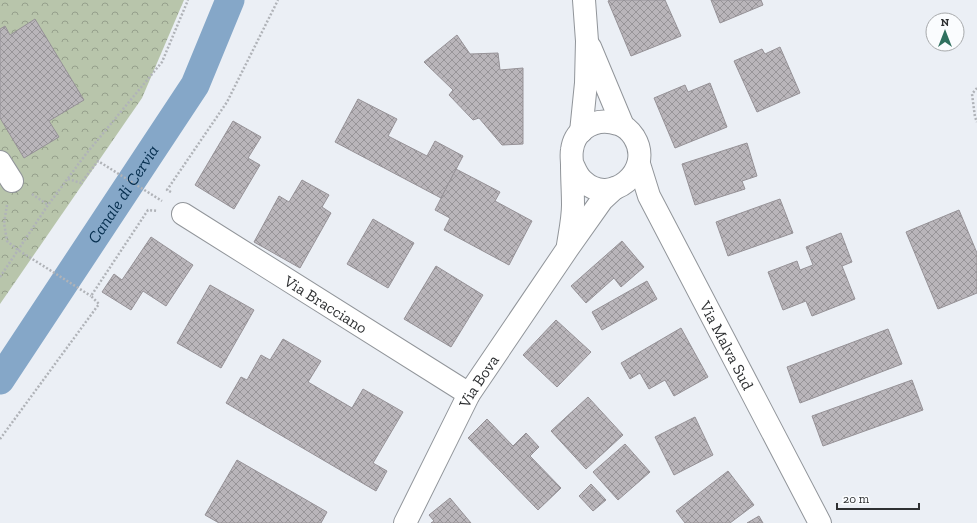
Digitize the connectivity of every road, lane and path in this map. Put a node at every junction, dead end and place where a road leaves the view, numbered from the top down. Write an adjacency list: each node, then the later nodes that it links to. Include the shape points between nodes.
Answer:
1 (188, 0): 12 (path, via 162,62)
2 (278, 0): 16 (path, via 227,102 167,190 193,207)
3 (584, 0): 4 (street)
4 (587, 41): 7 (street); 8 (street)
5 (977, 88): 6 (path, via 972,94)
6 (977, 122)
7 (623, 126): 8 (street, via 601,121); 11 (street, via 637,142)
8 (581, 132): 10 (street, via 574,141)
9 (0, 162): 13 (street)
10 (572, 163): 14 (street, via 576,173 593,187 604,190); 17 (street, Via Bova, via 573,207)
11 (639, 164): 14 (street, via 634,175 626,183); 24 (street, Via Malva Sud, via 649,196)
12 (68, 179): 15 (path, via 81,183 98,161); 18 (path)
13 (12, 181): 18 (path, via 4,223 7,241)
14 (615, 188): 17 (street, Via Bova, via 602,200)
15 (156, 198)
16 (185, 216): 20 (path, via 148,210); 21 (street, Via Bracciano)
17 (568, 248): 21 (street, Via Bova)
18 (18, 250): 19 (path); 20 (path)
19 (0, 278)
20 (92, 296): 22 (path, via 99,304)
21 (469, 394): 23 (street, Via Bova)
22 (0, 439)
23 (405, 523)
24 (820, 523)

